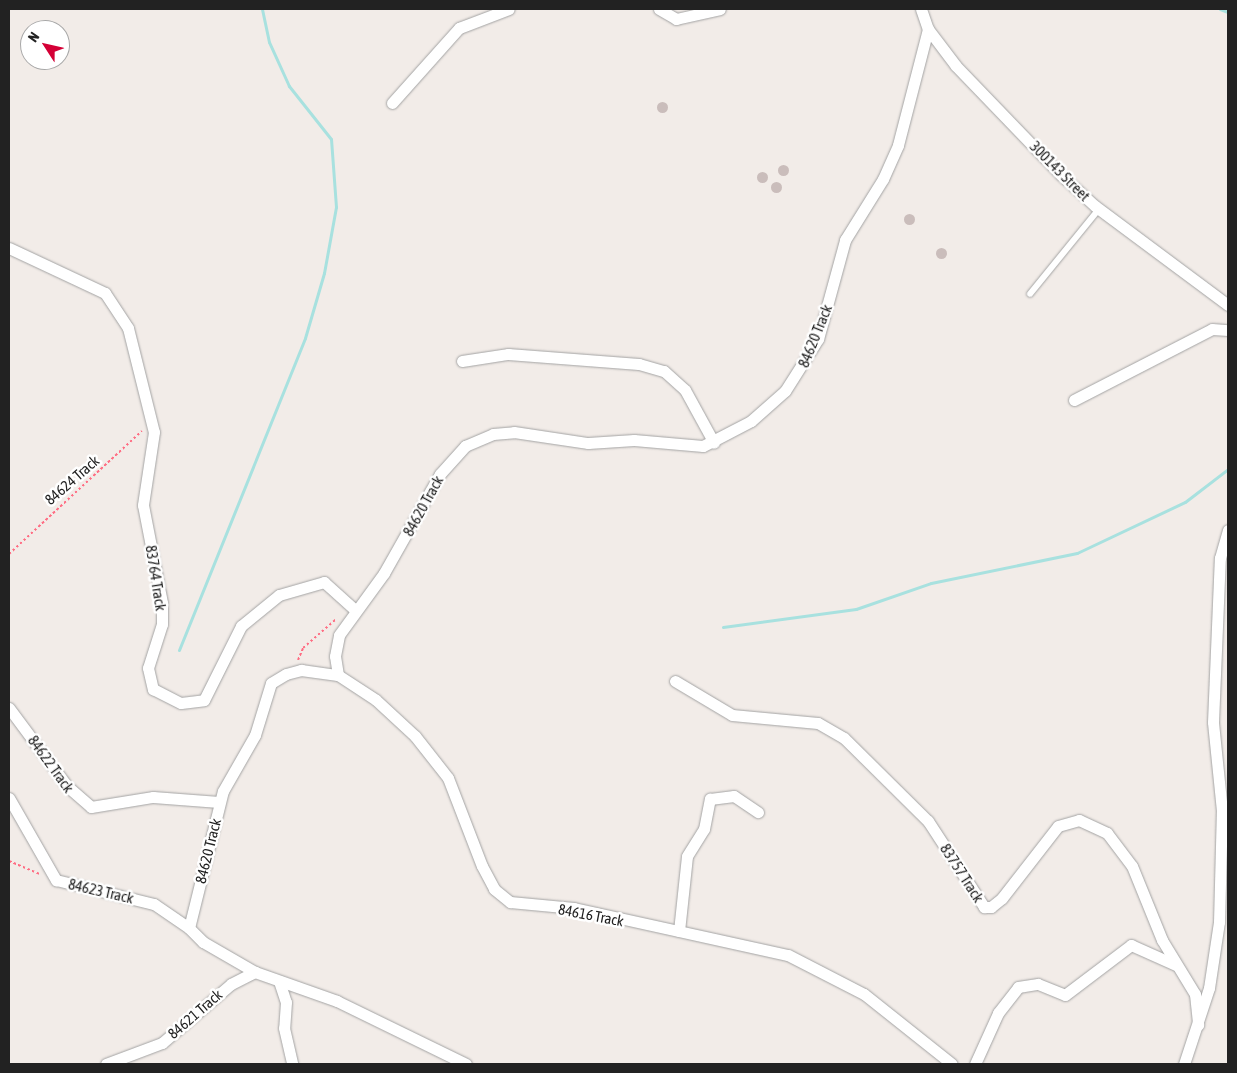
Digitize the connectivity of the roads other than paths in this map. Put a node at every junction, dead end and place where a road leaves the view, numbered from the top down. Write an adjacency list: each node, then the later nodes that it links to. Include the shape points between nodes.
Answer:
1 (509, 9): 6 (street, via 459,28)
2 (659, 9): 3 (street, via 676,19)
3 (720, 9)
4 (922, 9): 5 (street, 300143 Street)
5 (928, 29): 7 (street, 300143 Street, via 956,66); 14 (street, 84620 Track, via 898,145 883,178 845,240 810,356 766,408)
6 (392, 103)
7 (1098, 209): 9 (lane); 10 (street, 300143 Street)
8 (9, 248): 16 (street, 83764 Track, via 104,293 128,328 154,432 143,505 162,603 162,624 148,668 153,689 181,703 204,700 241,626 279,595 324,582)
9 (1030, 294)
10 (1228, 305)
11 (1228, 330): 13 (street, via 1212,329)
12 (462, 361): 14 (street, via 508,354 639,364 664,371 685,390)
13 (1074, 400)
14 (714, 443): 16 (street, 84620 Track, via 694,446 634,440 588,444 532,432 478,439 440,474 384,573)
15 (1228, 530): 21 (street, via 1220,558 1213,722)
16 (354, 609): 18 (street, via 336,647)
17 (286, 674): 18 (street, 84616 Track, via 301,670); 23 (street, 84620 Track, via 271,683 255,735)
18 (338, 675): 27 (street, 84616 Track, via 396,717 448,778 482,866 504,898 515,904 574,908)
19 (675, 681): 28 (street, 83757 Track, via 732,715 818,724 844,738 928,821 984,907 991,907 1002,898 1058,826 1079,820 1099,828 1115,840 1132,866)
20 (9, 708): 23 (street, 84622 Track, via 67,786 91,808 153,797)
21 (1224, 786): 25 (street)
22 (9, 798): 26 (street, 84623 Track, via 56,880 154,904)
23 (219, 802): 26 (street, 84620 Track)
24 (758, 812): 27 (street, via 734,796 710,799 704,830 687,856)
25 (1223, 923): 31 (street, via 1210,988)
26 (189, 928): 29 (street, via 203,942)
27 (679, 931): 35 (street, 84616 Track, via 767,948 834,975)
28 (1177, 966): 31 (street, 83757 Track, via 1195,994); 36 (street, via 1131,945 1064,995 1038,984 1018,987 998,1013)
29 (255, 972): 30 (street); 32 (street, 84621 Track, via 231,984 162,1043)
30 (278, 981): 33 (street, via 286,1002 284,1028); 34 (street, via 337,1001)
31 (1198, 1025): 37 (street)
32 (106, 1064)
33 (292, 1064)
34 (466, 1064)
35 (952, 1064)
36 (975, 1064)
37 (1184, 1064)

